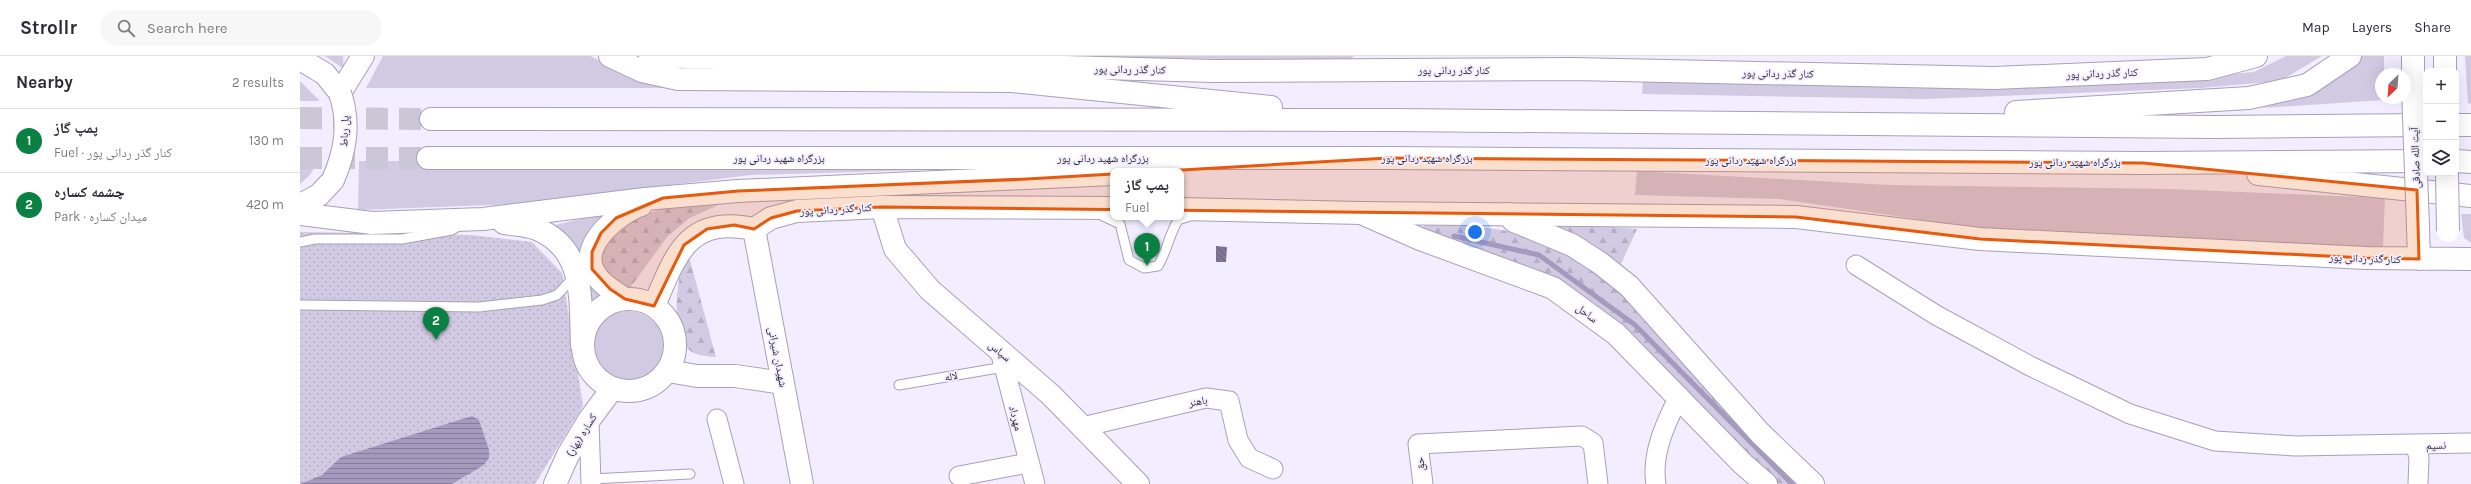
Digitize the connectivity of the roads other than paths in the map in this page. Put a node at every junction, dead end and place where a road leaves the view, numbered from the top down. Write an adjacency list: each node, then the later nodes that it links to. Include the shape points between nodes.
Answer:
1 (362, 56): 13 (main road)
2 (610, 56): 15 (main road, via 642,71 678,79 1012,81)
3 (650, 56): 9 (main road, کنار گذر ردانی پور, via 1214,71)
4 (2256, 56): 11 (main road, کنار گذر ردانی پور, via 2207,69 1994,78)
5 (2350, 56): 16 (main road, via 2307,85 2249,98)
6 (2412, 56): 47 (main road, آیت الله صادقی, bridge)
7 (2445, 56): 12 (main road)
8 (300, 59): 13 (main road, پل رباط, via 325,74)
9 (1364, 63): 10 (main road, کنار گذر ردانی پور)
10 (1550, 63): 11 (main road, کنار گذر ردانی پور)
11 (1637, 63)
12 (2445, 68)
13 (340, 93): 31 (main road, پل رباط, bridge, via 346,112 342,159 333,180 319,195)
14 (431, 119): 15 (main road)
15 (1394, 120): 16 (main road)
16 (1836, 124): 17 (main road, via 2214,127)
17 (2423, 125)
18 (2459, 125): 19 (main road)
19 (2471, 125)
20 (428, 158): 21 (main road, بزرگراه شهید ردانی پور)
21 (1388, 158): 25 (main road, بزرگراه شهید ردانی پور); 26 (main road)
22 (2423, 161): 25 (main road, بزرگراه شهید ردانی پور)
23 (2459, 162): 24 (main road)
24 (2471, 162)
25 (2143, 163): 29 (main road)
26 (1184, 170)
27 (1110, 174): 30 (main road, via 738,191)
28 (2447, 176): 48 (main road, bridge)
29 (2471, 196)
30 (663, 198): 42 (main road); 52 (main road, via 635,207 616,218 601,233 592,252 592,269 598,278)
31 (300, 205)
32 (882, 207): 33 (main road, کنار گذر ردانی پور); 45 (main road, کنار گذر ردانی پور, via 797,211 772,218); 56 (main road, سپاس, via 895,249 930,290)
33 (1070, 207): 34 (main road, کنار گذر ردانی پور); 41 (lane)
34 (1110, 208)
35 (1184, 209): 36 (main road, کنار گذر ردانی پور)
36 (1209, 210): 37 (main road, کنار گذر ردانی پور); 40 (lane)
37 (1361, 213): 39 (main road, کنار گذر ردانی پور); 61 (main road, ساحل, via 1420,239 1553,288 1616,334)
38 (300, 214): 42 (main road, via 372,223)
39 (1507, 214): 47 (main road, کنار گذر ردانی پور, via 1796,217 1980,239 2217,252); 81 (main road, via 1514,221 1572,245 1629,286 1760,433)
40 (1184, 218)
41 (1110, 219)
42 (476, 220): 46 (lane, via 452,230 402,239 315,239); 51 (main road, via 536,229 557,240 572,259)
43 (1112, 220): 44 (lane, via 1120,224 1129,260 1144,268 1158,266 1166,254 1170,234)
44 (1178, 220)
45 (754, 229): 54 (main road, via 734,225 707,228 684,245); 58 (main road, شهیدان شیرانی)
46 (300, 242)
47 (2419, 259): 48 (main road, کنار گذر ردانی پور)
48 (2448, 259): 49 (main road, کنار گذر ردانی پور)
49 (2471, 259)
50 (1856, 264): 66 (street, via 1936,315 2030,366 2130,414 2215,441 2296,446)
51 (576, 274): 53 (lane, via 557,295 542,300 478,307); 55 (main road, via 580,289)
52 (625, 299): 54 (main road, via 643,301); 55 (main road, via 605,305 590,319 584,332)
53 (300, 305)
54 (654, 306): 57 (main road, via 670,324 674,336 676,348)
55 (582, 346): 60 (main road, via 590,372)
56 (1002, 359): 59 (lane, لاله); 64 (main road, سپاس, via 1051,395); 67 (street, مهرداد)
57 (668, 371): 58 (main road); 60 (main road, via 660,380 637,391)
58 (783, 383): 74 (main road, شهیدان شیرانی)
59 (899, 385)
60 (612, 389): 63 (main road, کساره (بهار))
61 (1679, 396): 79 (street, via 1663,430 1656,457); 80 (main road, ساحل, via 1743,464)
62 (716, 419): 73 (street)
63 (589, 420): 71 (street); 72 (main road, کساره (بهار), via 568,455)
64 (1082, 427): 68 (street, باهنر, via 1206,398 1229,401 1238,440 1249,458); 76 (main road, سپاس)
65 (2471, 443): 66 (street, نسیم)
66 (2416, 445): 82 (street, نسیم, via 2419,460)
67 (1028, 463): 70 (street); 75 (street, مهرداد)
68 (1273, 469)
69 (690, 474): 71 (lane)
70 (958, 476)
71 (591, 482)
72 (555, 484)
73 (734, 484)
74 (802, 484)
75 (1035, 484)
76 (1138, 484)
77 (1423, 484): 78 (street, حق, via 1418,444 1582,436 1594,443)
78 (1598, 484)
79 (1656, 484)
80 (1766, 484)
81 (1813, 484)
82 (2418, 484)

